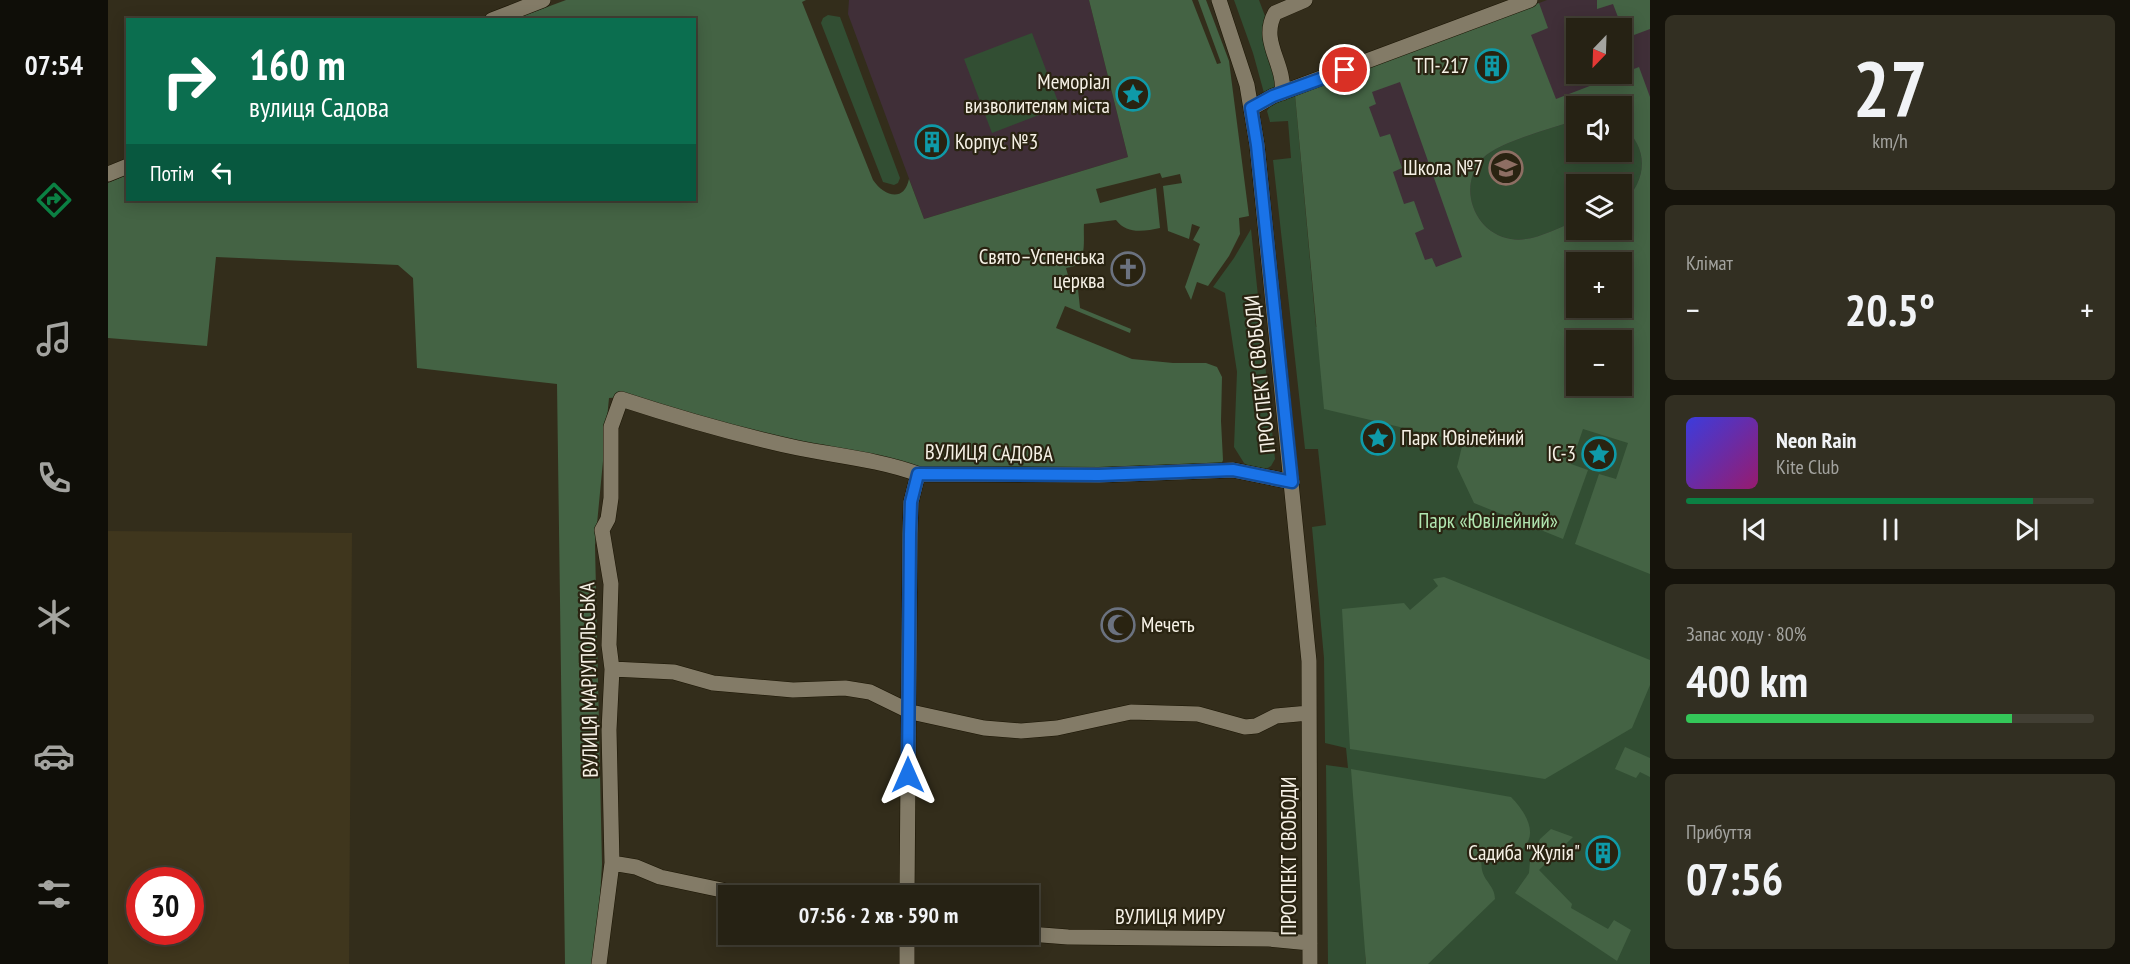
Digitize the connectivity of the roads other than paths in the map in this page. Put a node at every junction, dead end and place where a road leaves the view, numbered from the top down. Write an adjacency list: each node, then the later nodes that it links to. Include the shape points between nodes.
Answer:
1 (543, 0): 5 (street)
2 (1219, 0): 7 (street, ПРОСПЕКТ СВОБОДИ, via 1242,65)
3 (1305, 0): 6 (street, via 1275,13 1268,31 1283,79)
4 (1530, 0): 6 (street)
5 (497, 18)
6 (1282, 93): 7 (street)
7 (1251, 108): 12 (street, ПРОСПЕКТ СВОБОДИ)
8 (126, 167): 9 (street)
9 (108, 174)
10 (621, 399): 11 (street, ВУЛИЦЯ САДОВА, via 775,442); 13 (street, ВУЛИЦЯ МАРІУПОЛЬСЬКА, via 611,427 611,498 602,530 611,584)
11 (918, 474): 12 (street, ВУЛИЦЯ САДОВА, via 1099,475 1233,470); 14 (street, via 911,502)
12 (1292, 482): 15 (street, ПРОСПЕКТ СВОБОДИ, via 1309,661)
13 (612, 669): 14 (street, via 674,672 713,683 793,690 845,688 870,692); 16 (street, ВУЛИЦЯ МАРІУПОЛЬСЬКА)
14 (908, 710): 15 (street, via 963,724 1021,731 1057,728 1131,712 1198,714 1245,727 1276,717); 17 (street)
15 (1309, 713): 20 (street, ПРОСПЕКТ СВОБОДИ)
16 (612, 863): 18 (street); 22 (street, ВУЛИЦЯ МАРІУПОЛЬСЬКА)
17 (907, 885)
18 (718, 889)
19 (1039, 935): 20 (street, ВУЛИЦЯ МИРУ)
20 (1310, 943): 24 (street, ПРОСПЕКТ СВОБОДИ)
21 (907, 945): 23 (street)
22 (599, 964)
23 (906, 964)
24 (1310, 964)

